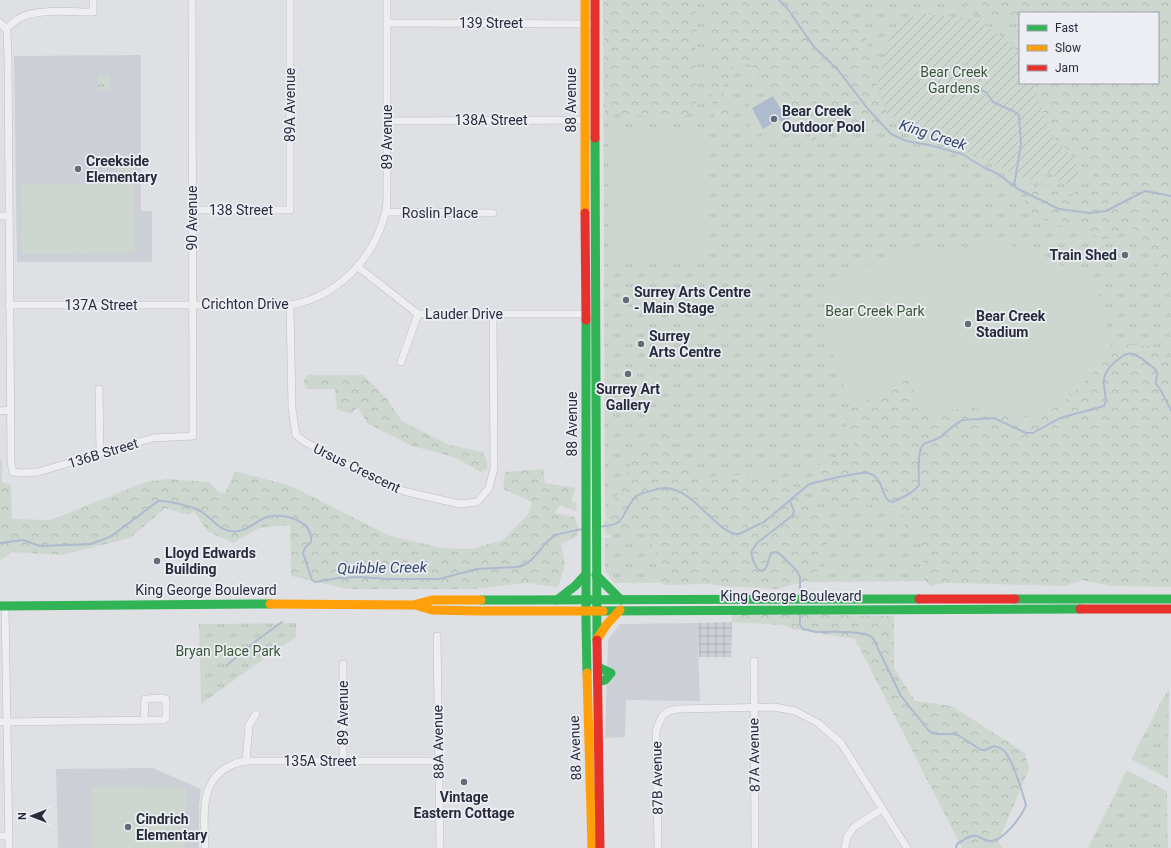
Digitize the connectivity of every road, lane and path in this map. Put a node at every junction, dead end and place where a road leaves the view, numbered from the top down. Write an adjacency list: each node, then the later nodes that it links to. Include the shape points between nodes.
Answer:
1 (93, 0): 11 (street, via 93,12 32,13)
2 (192, 0): 17 (street, 90 Avenue)
3 (290, 0): 18 (street, 89A Avenue)
4 (387, 0): 8 (street, 89 Avenue)
5 (585, 0): 9 (main road, 88 Avenue)
6 (595, 0): 10 (main road, 88 Avenue)
7 (0, 23): 11 (street)
8 (387, 23): 9 (street, 139 Street); 16 (street, 89 Avenue)
9 (585, 24): 10 (street, 139 Street); 14 (main road, 88 Avenue)
10 (595, 24): 15 (main road, 88 Avenue)
11 (6, 29): 13 (street)
12 (0, 118): 13 (street)
13 (8, 118): 22 (street)
14 (585, 120): 15 (street, 138A Street); 16 (street, 138A Street); 29 (main road, 88 Avenue)
15 (595, 120): 30 (main road, 88 Avenue)
16 (387, 121): 19 (street, 89 Avenue)
17 (192, 210): 18 (street, 138 Street); 24 (street, 90 Avenue)
18 (290, 210)
19 (386, 212): 20 (street, Roslin Place); 23 (street, 89 Avenue, via 369,252)
20 (494, 213)
21 (0, 216): 22 (street)
22 (8, 216): 25 (street)
23 (358, 267): 26 (street, Crichton Drive, via 328,292); 27 (street, Lauder Drive)
24 (193, 304): 25 (street, 137A Street); 26 (street, Crichton Drive); 35 (street, 90 Avenue)
25 (9, 305): 33 (street)
26 (290, 305): 28 (street, Ursus Crescent, via 292,409 296,435 386,485 460,504 477,502 489,488 494,468)
27 (418, 314): 28 (street, Lauder Drive); 31 (street)
28 (493, 314): 29 (street, Lauder Drive)
29 (585, 314): 30 (main road); 37 (main road, 88 Avenue)
30 (596, 325): 38 (main road, 88 Avenue)
31 (400, 362)
32 (99, 389): 36 (street)
33 (10, 410): 34 (street); 36 (street, 136B Street, via 13,472 38,472)
34 (0, 411)
35 (193, 436): 36 (street, 136B Street, via 153,438)
36 (100, 453)
37 (586, 574): 40 (main road); 41 (main road, 88 Avenue)
38 (596, 575): 42 (main road, 88 Avenue); 43 (main road)
39 (1171, 599): 46 (main road, King George Boulevard)
40 (557, 600): 41 (main road, King George Boulevard); 44 (main road, King George Boulevard, via 432,600)
41 (586, 600): 42 (main road, King George Boulevard); 49 (main road, 88 Avenue)
42 (596, 600): 43 (main road, King George Boulevard); 50 (main road, 88 Avenue)
43 (621, 600): 45 (main road, King George Boulevard)
44 (413, 605): 47 (main road, King George Boulevard); 49 (main road, King George Boulevard, via 432,610)
45 (783, 605): 46 (main road, King George Boulevard); 51 (main road, King George Boulevard)
46 (818, 605): 48 (main road, King George Boulevard)
47 (3, 606): 61 (street)
48 (1171, 609)
49 (586, 610): 50 (main road, King George Boulevard); 71 (main road, 88 Avenue)
50 (597, 610): 51 (main road, King George Boulevard); 53 (main road, 88 Avenue)
51 (620, 610): 53 (main road)
52 (437, 636): 64 (street, 88A Avenue)
53 (597, 639): 56 (main road, 88 Avenue)
54 (754, 661): 58 (street, 87A Avenue)
55 (343, 664): 63 (street, 89 Avenue)
56 (598, 667): 57 (main road, 88 Avenue); 57 (main road, via 611,673 605,680)
57 (598, 682): 72 (main road, 88 Avenue)
58 (753, 707): 65 (street, via 795,711 818,723 840,743); 73 (street, 87B Avenue, via 678,709 666,712 659,721 656,732); 74 (street, 87A Avenue)
59 (256, 714): 62 (street, via 249,725)
60 (144, 720): 61 (street)
61 (3, 722): 67 (street)
62 (246, 761): 63 (street, 135A Street); 69 (street, 135A Street, via 224,769 210,785 204,807)
63 (343, 761): 64 (street, 135A Street)
64 (438, 761): 70 (street, 88A Avenue)
65 (882, 809): 75 (street, via 854,827 847,837); 76 (street)
66 (0, 836): 67 (street)
67 (9, 836): 68 (street)
68 (9, 848)
69 (204, 848)
70 (440, 848)
71 (592, 848)
72 (600, 848)
73 (658, 848)
74 (755, 848)
75 (845, 848)
76 (907, 848)

